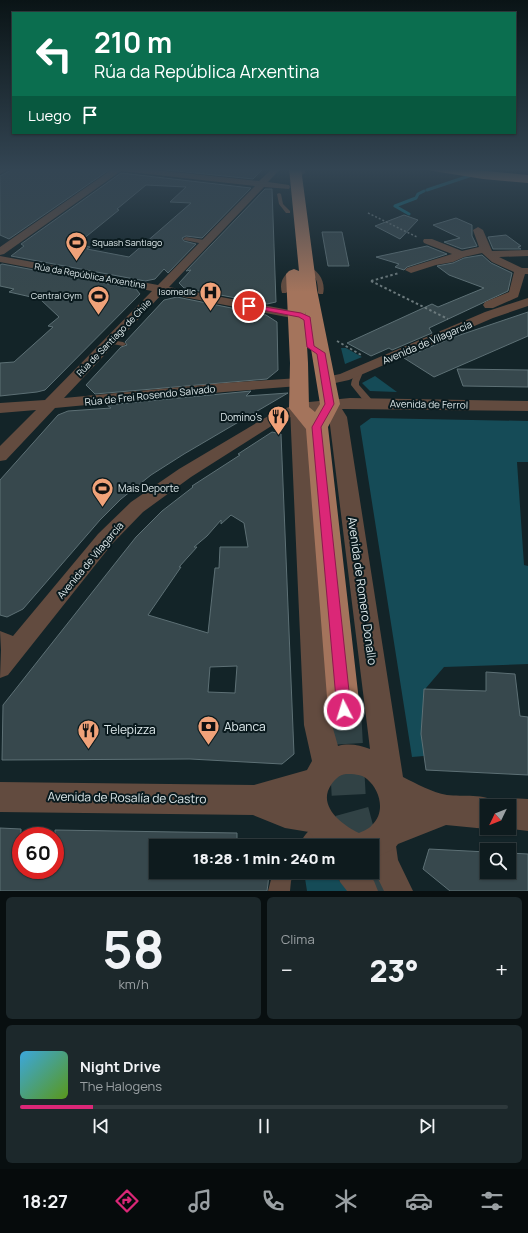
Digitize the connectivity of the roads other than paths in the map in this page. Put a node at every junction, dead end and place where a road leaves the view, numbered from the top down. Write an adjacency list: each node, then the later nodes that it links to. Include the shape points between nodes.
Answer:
1 (60, 210): 10 (street)
2 (235, 210): 8 (street, Rúa de Santiago de Chile)
3 (288, 210): 15 (main road, Avenida de Romero Donallo)
4 (294, 210): 15 (main road, Avenida de Romero Donallo)
5 (478, 230): 11 (street)
6 (186, 239): 8 (lane)
7 (428, 241): 13 (street)
8 (204, 242): 18 (street, Rúa de Santiago de Chile)
9 (517, 243): 12 (street)
10 (0, 252)
11 (487, 252): 12 (street); 13 (street); 17 (street, via 501,263)
12 (527, 252)
13 (460, 254): 16 (street, via 449,260)
14 (0, 260): 18 (street, Rúa da República Arxentina)
15 (300, 269): 19 (lane, via 288,274 284,281); 20 (lane, via 317,274); 22 (main road, Avenida de Romero Donallo); 26 (main road, Avenida de Romero Donallo, via 309,290)
16 (411, 270)
17 (524, 271): 23 (street, via 518,277 514,294 462,317)
18 (161, 289): 22 (street, Rúa da República Arxentina); 24 (street, Rúa de Santiago de Chile)
19 (284, 292)
20 (321, 293)
21 (528, 302): 23 (street, Avenida de Vilagarcía)
22 (297, 315): 26 (street, Avenida de Romero Donallo, via 307,319 311,347); 29 (main road, Avenida de Romero Donallo)
23 (462, 327): 27 (street, Avenida de Vilagarcía)
24 (110, 342): 25 (lane); 32 (street, Rúa de Santiago de Chile)
25 (123, 344)
26 (321, 353): 28 (main road, Avenida de Romero Donallo)
27 (365, 365): 28 (street, Avenida de Vilagarcía, via 344,377); 30 (lane, via 354,382)
28 (326, 381): 29 (main road); 31 (main road, Avenida de Romero Donallo)
29 (299, 382): 32 (street, Rúa de Frei Rosendo Salvado, via 231,386); 35 (main road, Avenida de Romero Donallo)
30 (370, 403): 31 (street, Avenida de Ferrol); 33 (street, Avenida de Ferrol)
31 (330, 404): 35 (street, Avenida de Ferrol); 36 (main road); 42 (street, Avenida de Romero Donallo, via 338,417)
32 (48, 405): 34 (street, Rúa de Frei Rosendo Salvado); 37 (street, Rúa de Santiago de Chile)
33 (528, 406)
34 (0, 408)
35 (298, 408): 36 (main road); 38 (street, Avenida de Vilagarcía, via 268,422 137,507); 41 (street, Avenida de Romero Donallo)
36 (317, 427): 40 (main road)
37 (0, 456)
38 (9, 643): 39 (street, Avenida de Vilagarcía)
39 (0, 668)
40 (344, 710)
41 (322, 775): 42 (street, Avenida de Rosalía de Castro, via 343,759 360,760 376,767); 44 (street, Avenida de Rosalía de Castro); 49 (street, Avenida de Romero Donallo, via 313,800)
42 (390, 784): 45 (street, via 417,800); 50 (street, Avenida de Romero Donallo, via 396,800 396,814)
43 (0, 797): 44 (street, Avenida de Rosalía de Castro)
44 (254, 800): 49 (street, Avenida de Rosalía de Castro, via 268,807 305,817)
45 (446, 810): 46 (street); 50 (street)
46 (480, 812)
47 (516, 814): 48 (street)
48 (528, 815)
49 (329, 838)
50 (380, 839): 55 (street, via 385,863)
51 (281, 879): 53 (street)
52 (355, 879): 54 (street)
53 (279, 891)
54 (364, 891)
55 (399, 891)

